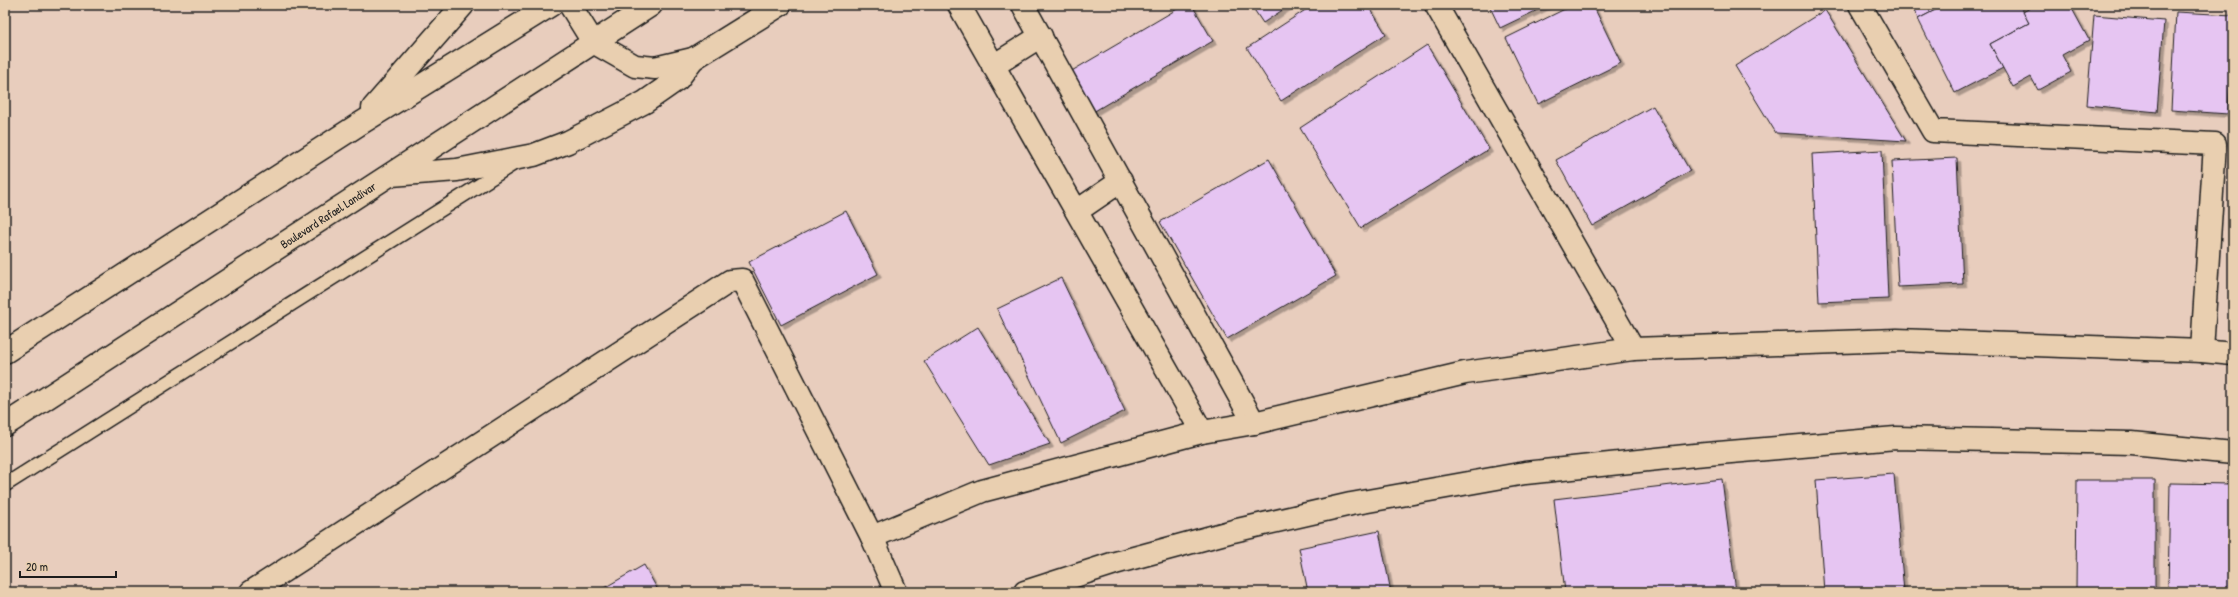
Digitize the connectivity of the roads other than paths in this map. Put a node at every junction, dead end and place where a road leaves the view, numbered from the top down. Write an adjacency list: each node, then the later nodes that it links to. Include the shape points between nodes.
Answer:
1 (463, 5): 14 (street)
2 (551, 5): 14 (street)
3 (570, 5): 11 (street)
4 (651, 5): 11 (street, Boulevard Rafael Landívar)
5 (780, 5): 12 (street)
6 (959, 5): 13 (street)
7 (1023, 5): 10 (street)
8 (1436, 5): 19 (street)
9 (1860, 5): 20 (street, via 1933,131 2214,144)
10 (1040, 36): 13 (street); 17 (street)
11 (593, 42): 12 (street, via 636,66 655,68); 16 (street, Boulevard Rafael Landívar)
12 (693, 58): 15 (street, via 678,79 644,102 568,142)
13 (993, 66): 18 (street)
14 (358, 125): 21 (street)
15 (524, 157): 16 (street, via 457,170); 27 (lane)
16 (389, 176): 24 (street, Boulevard Rafael Landívar)
17 (1121, 181): 18 (street); 23 (street)
18 (1077, 211): 25 (street)
19 (1633, 349): 20 (street, via 1897,340); 23 (street, via 1465,373)
20 (2202, 351): 22 (street)
21 (5, 352)
22 (2233, 354)
23 (1254, 423): 25 (street)
24 (5, 425)
25 (1202, 432): 28 (street, via 982,491)
26 (2233, 453): 31 (street, via 2132,443 1896,438 1695,454 1525,472 1351,504 1233,531 1115,562)
27 (5, 484)
28 (872, 537): 29 (street); 30 (street, via 742,280 730,281)
29 (893, 591)
30 (251, 592)
31 (1025, 592)

